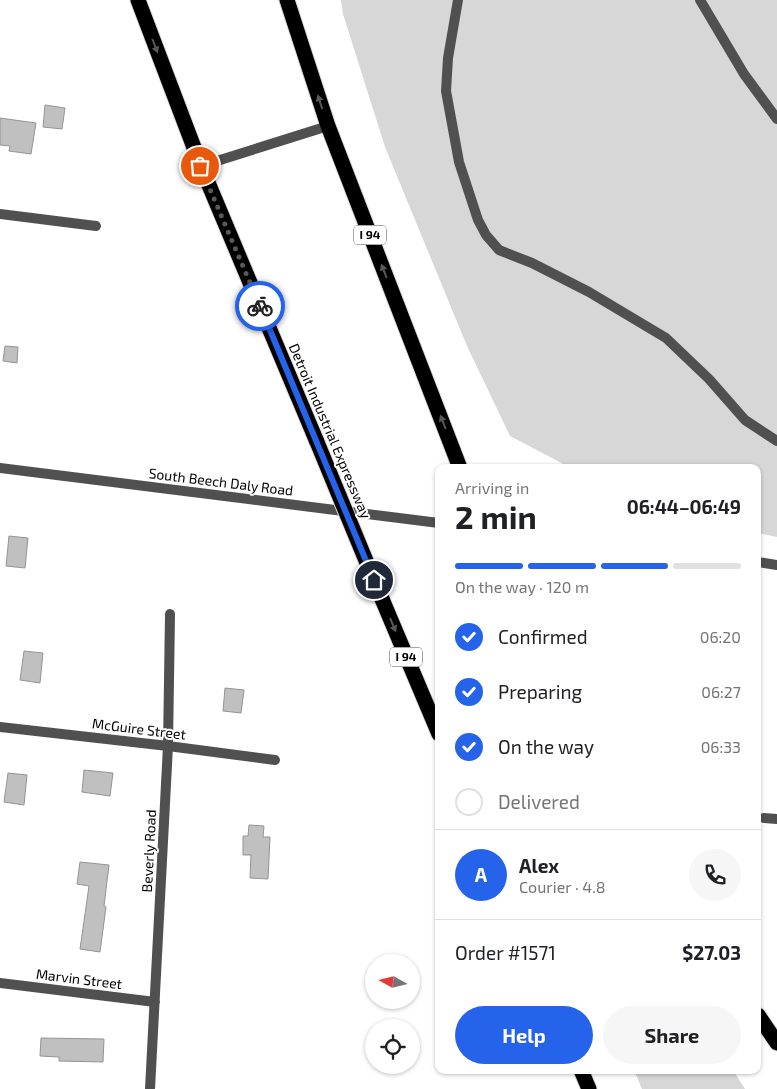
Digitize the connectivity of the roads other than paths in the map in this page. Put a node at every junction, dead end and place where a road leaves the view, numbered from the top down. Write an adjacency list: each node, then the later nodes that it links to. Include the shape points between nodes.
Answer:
1 (138, 0): 7 (highway, Detroit Industrial Expressway / I 94, one-way to 7)
2 (286, 0): 6 (highway, I 94, one-way to 2)
3 (458, 0): 10 (street, via 446,91 459,162 486,235 499,250 589,292 666,338 709,379 745,420)
4 (700, 0): 5 (street, via 744,74)
5 (777, 119)
6 (328, 126): 7 (street); 11 (highway, I 94, one-way to 6)
7 (200, 166): 17 (highway, Detroit Industrial Expressway / I 94, one-way to 17, bridge)
8 (0, 214): 9 (street)
9 (96, 226)
10 (777, 441)
11 (458, 464)
12 (0, 468): 13 (street, South Beech Daly Road)
13 (435, 522)
14 (761, 562): 15 (street)
15 (777, 564)
16 (170, 614): 19 (street, Beverly Road)
17 (435, 725)
18 (0, 727): 19 (street, McGuire Street)
19 (168, 746): 20 (street, McGuire Street); 24 (street, Beverly Road)
20 (275, 760)
21 (764, 818): 22 (street)
22 (777, 819)
23 (0, 983): 24 (street, Marvin Street)
24 (155, 1002): 28 (street, Beverly Road)
25 (761, 1020): 26 (highway)
26 (777, 1043)
27 (583, 1074): 29 (highway)
28 (150, 1089)
29 (589, 1089)

